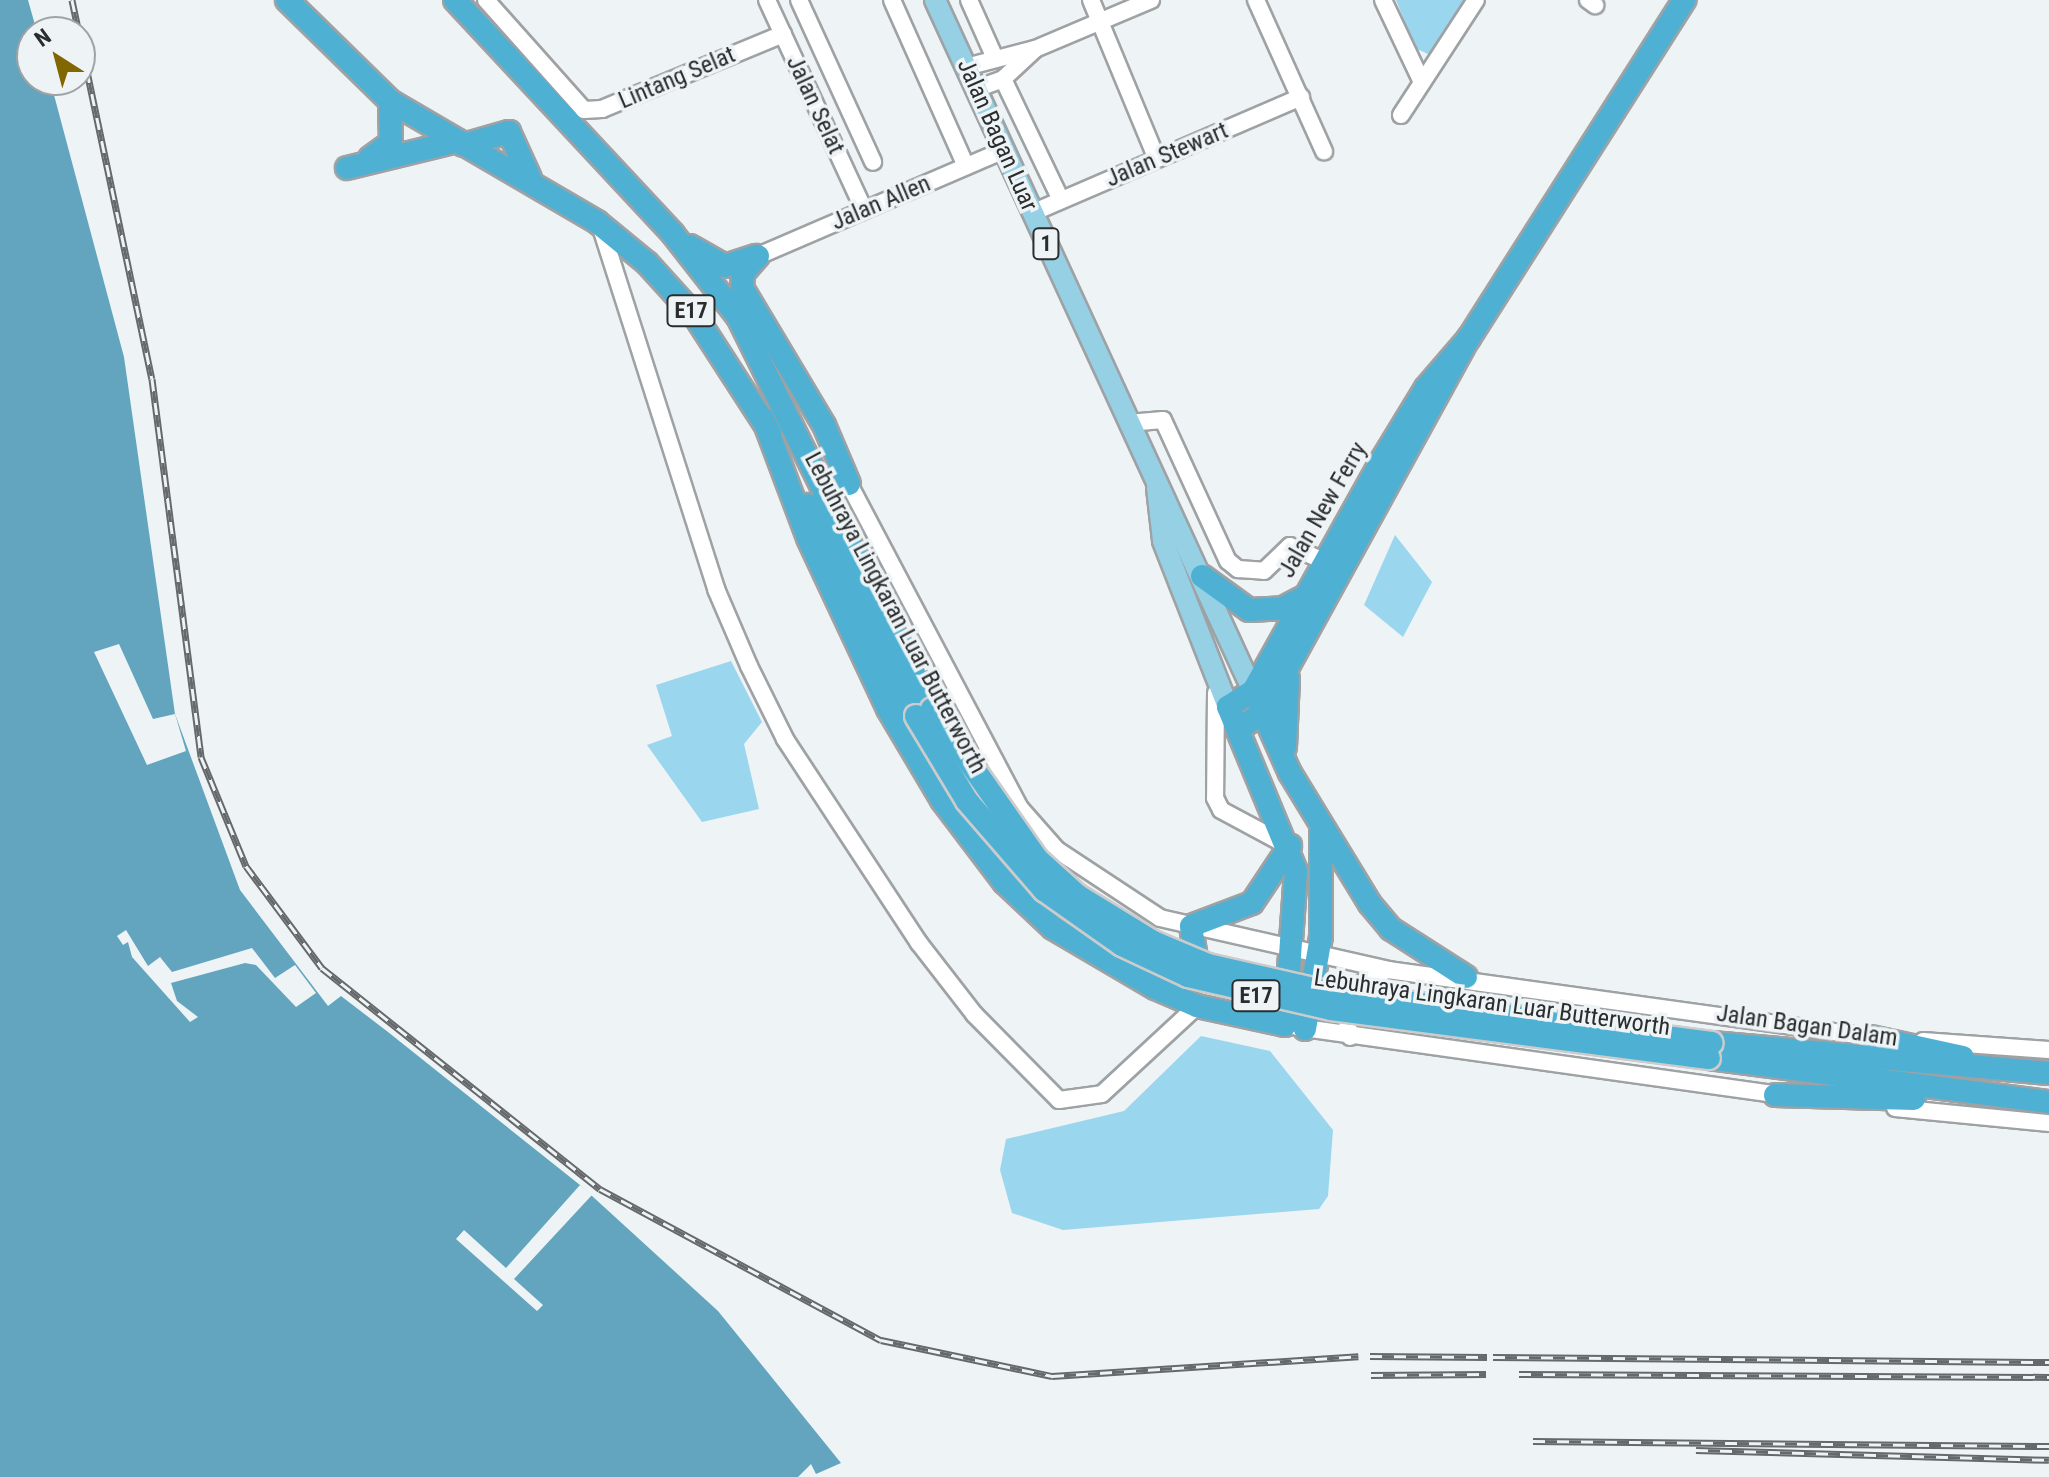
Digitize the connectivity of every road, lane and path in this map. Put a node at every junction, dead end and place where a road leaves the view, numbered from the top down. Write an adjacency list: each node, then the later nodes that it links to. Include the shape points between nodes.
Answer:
1 (287, 0): 24 (highway, Lebuhraya Lingkaran Luar Butterworth / E17)
2 (455, 0): 39 (highway, Lebuhraya Lingkaran Luar Butterworth / E17)
3 (486, 0): 16 (street, Lintang Selat, via 570,102 602,109)
4 (767, 0): 16 (street, Jalan Selat)
5 (799, 0): 26 (street)
6 (892, 0): 33 (street)
7 (935, 0): 19 (main road, Jalan Bagan Luar / 1)
8 (969, 0): 18 (street)
9 (1091, 0): 15 (street)
10 (1151, 0): 15 (street)
11 (1256, 0): 23 (street)
12 (1383, 0): 21 (street)
13 (1476, 0): 21 (street)
14 (1684, 0): 42 (highway, Jalan New Ferry)
15 (1099, 22): 17 (street); 31 (street)
16 (783, 34): 27 (street, Jalan Selat)
17 (1035, 49): 18 (street); 20 (street)
18 (994, 56): 19 (street)
19 (966, 67): 22 (main road, Jalan Bagan Luar / 1)
20 (1003, 79): 22 (street); 35 (street)
21 (1422, 82): 25 (street)
22 (976, 89): 29 (main road, Jalan Bagan Luar / 1)
23 (1301, 97): 30 (street); 31 (street, Jalan Stewart)
24 (390, 101): 28 (highway, Lebuhraya Lingkaran Luar Butterworth / E17); 28 (highway, via 391,143 347,168)
25 (1401, 115)
26 (858, 129): 27 (street); 32 (street)
27 (831, 140): 36 (street, Jalan Selat)
28 (461, 143): 34 (highway, Lebuhraya Lingkaran Luar Butterworth / E17); 34 (highway, via 509,132)
29 (1004, 150): 33 (street, Jalan Allen); 37 (main road, Jalan Bagan Luar / 1)
30 (1324, 151)
31 (1157, 159): 35 (street, Jalan Stewart)
32 (873, 162)
33 (966, 166): 36 (street, Jalan Allen)
34 (537, 186): 38 (highway, Lebuhraya Lingkaran Luar Butterworth / E17)
35 (1061, 200): 37 (street, Jalan Stewart)
36 (864, 210): 40 (street, Jalan Allen)
37 (1032, 213): 44 (main road, Jalan Bagan Luar / 1)
38 (597, 222): 43 (highway, Lebuhraya Lingkaran Luar Butterworth / E17, via 695,316); 66 (street, via 614,253 716,589 749,666 785,739 919,943 1007,1051 1059,1100 1102,1094)
39 (673, 234): 40 (highway, via 718,264); 41 (highway, Lebuhraya Lingkaran Luar Butterworth / E17)
40 (758, 256): 45 (highway, via 743,273 742,288 817,413)
41 (738, 317): 45 (highway); 54 (highway, Lebuhraya Lingkaran Luar Butterworth / E17)
42 (1469, 338): 47 (highway, Jalan New Ferry, via 1426,388); 50 (highway, Jalan New Ferry)
43 (763, 418): 54 (highway, Lebuhraya Lingkaran Luar Butterworth / E17); 65 (highway, via 808,538 881,696 942,800 1004,882 1053,928)
44 (1128, 423): 46 (main road, Jalan Bagan Luar / 1); 47 (street, via 1163,420 1228,561 1238,569 1264,571 1290,546)
45 (849, 484): 60 (street, Jalan Bagan Dalam, via 1020,808 1057,850 1101,883 1160,918)
46 (1157, 488): 48 (main road, Jalan Bagan Luar / 1, via 1170,502); 51 (main road, Jalan Bagan Luar / 1, via 1163,541)
47 (1322, 560): 49 (highway, Jalan New Ferry)
48 (1202, 576): 49 (highway, via 1249,610 1283,608); 52 (main road, Jalan Bagan Luar / 1)
49 (1302, 598): 52 (highway, Jalan New Ferry)
50 (1294, 657): 55 (highway, Jalan New Ferry); 57 (highway, via 1283,718)
51 (1214, 672): 53 (main road, Jalan Bagan Luar / 1); 59 (street, via 1220,730 1215,798 1221,810)
52 (1253, 691): 53 (highway, Jalan New Ferry); 55 (highway, 1)
53 (1228, 707): 56 (highway, 1)
54 (924, 712): 70 (highway, Lebuhraya Lingkaran Luar Butterworth / E17, bridge, via 1037,859 1078,896 1153,942 1208,965 1322,991)
55 (1263, 712): 56 (highway, Jalan New Ferry); 57 (highway)
56 (1239, 729): 59 (highway)
57 (1290, 773): 58 (highway)
58 (1321, 830): 62 (highway); 64 (highway, via 1391,929)
59 (1290, 846): 60 (highway, via 1252,903); 61 (highway, via 1296,886)
60 (1191, 926): 61 (street, Jalan Bagan Dalam); 65 (highway, via 1193,972 1172,988)
61 (1291, 953): 62 (street, Jalan Bagan Dalam); 67 (highway)
62 (1317, 958): 63 (street, Jalan Bagan Dalam); 67 (highway)
63 (1388, 970): 64 (street, Jalan Bagan Dalam); 68 (street, via 1342,994)
64 (1466, 977): 69 (street, Jalan Bagan Dalam)
65 (1155, 988): 66 (highway)
66 (1197, 1006): 67 (highway)
67 (1295, 1027): 68 (street)
68 (1350, 1037): 75 (street)
69 (1871, 1037): 71 (street, Jalan Bagan Dalam); 72 (highway)
70 (1711, 1050): 72 (highway, Lebuhraya Lingkaran Luar Butterworth / E17); 74 (highway, Lebuhraya Lingkaran Luar Butterworth / E17)
71 (2049, 1050)
72 (2002, 1068): 73 (highway, Lebuhraya Lingkaran Luar Butterworth / E17)
73 (2049, 1073)
74 (1983, 1094): 75 (highway); 76 (highway, Lebuhraya Lingkaran Luar Butterworth / E17)
75 (1775, 1095): 77 (street)
76 (2049, 1102)
77 (2049, 1123)

